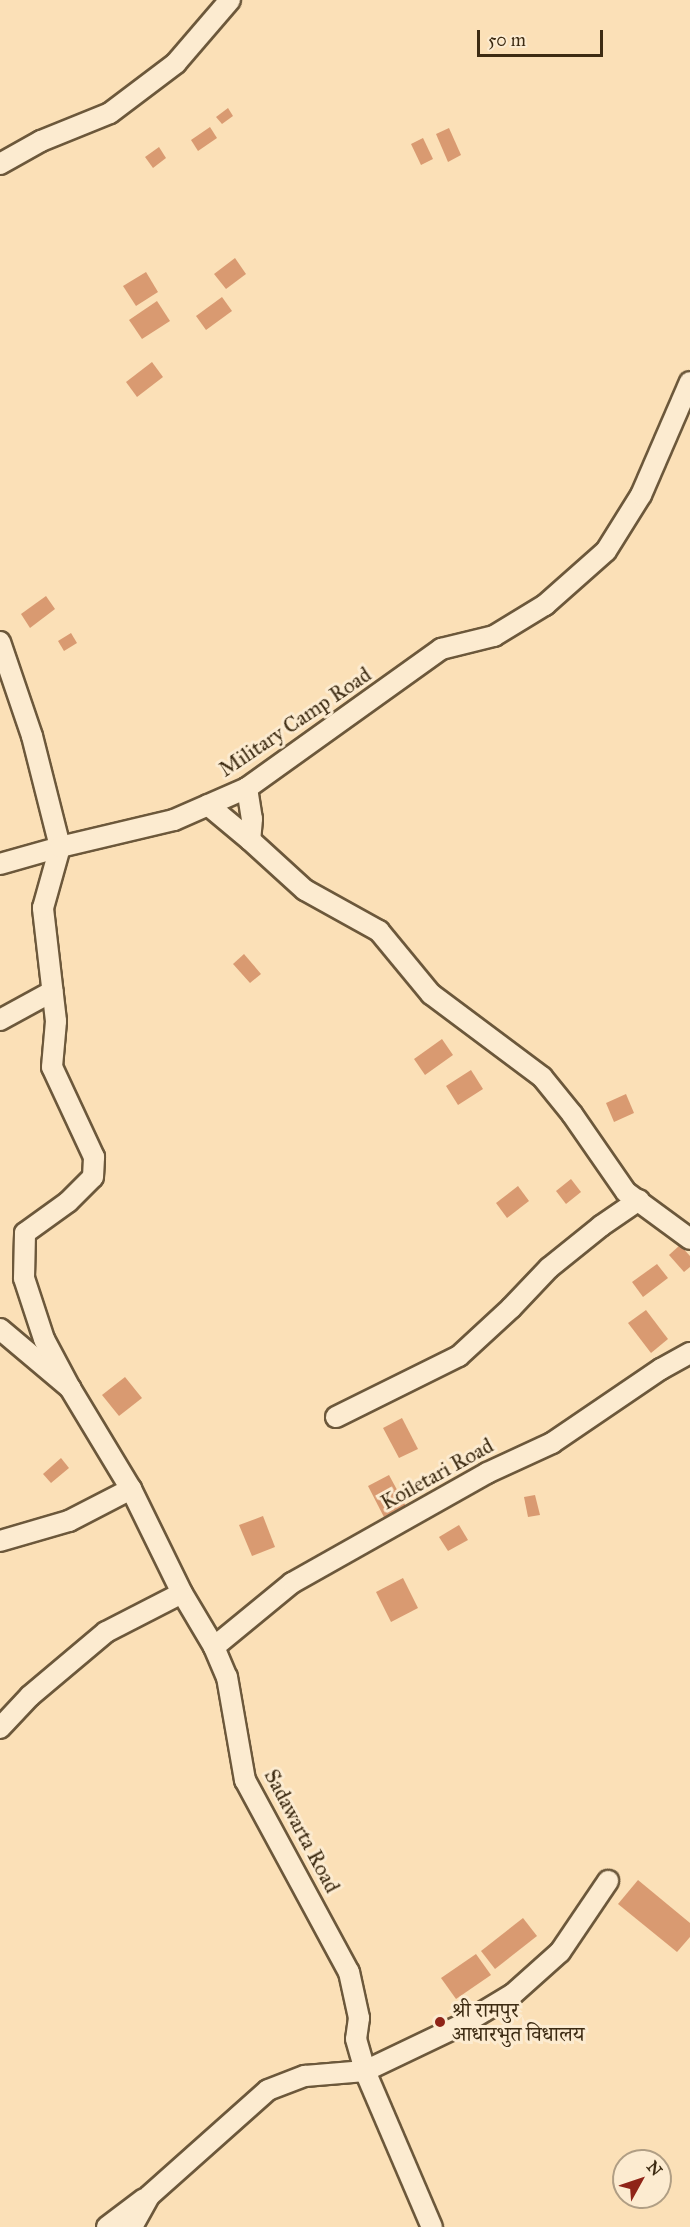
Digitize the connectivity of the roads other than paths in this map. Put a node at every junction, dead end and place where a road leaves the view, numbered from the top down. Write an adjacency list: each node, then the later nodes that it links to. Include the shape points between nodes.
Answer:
1 (230, 0): 2 (street, via 176,63 110,113 41,141)
2 (0, 164)
3 (690, 382): 5 (street, Military Camp Road, via 641,495 606,551 545,605 494,636 441,650)
4 (0, 642): 8 (street, via 32,736)
5 (247, 788): 6 (street, Military Camp Road); 7 (street, via 252,819)
6 (208, 805): 7 (street); 8 (street, Military Camp Road, via 174,820)
7 (250, 840): 12 (street, via 305,890 379,931 431,994 542,1077 626,1192)
8 (60, 847): 9 (street, Military Camp Road); 10 (street, via 43,908)
9 (0, 864)
10 (53, 991): 11 (street); 16 (street, via 56,1021 52,1067 94,1157 93,1177 68,1202 25,1233 24,1278 44,1339)
11 (0, 1020)
12 (639, 1200): 13 (street); 17 (street, via 549,1268 459,1356)
13 (690, 1239)
14 (0, 1329): 16 (street, Sadawarta Road)
15 (690, 1353): 21 (street, Koiletari Road, via 661,1368 552,1443 487,1473 292,1583)
16 (70, 1388): 18 (street, Sadawarta Road)
17 (336, 1417)
18 (131, 1489): 19 (street, via 69,1521); 20 (street, Sadawarta Road)
19 (0, 1541)
20 (182, 1593): 21 (street, Sadawarta Road); 22 (street, via 106,1632 30,1696)
21 (214, 1647): 24 (street, Sadawarta Road, via 226,1677 245,1780 349,1971 359,2018 356,2039)
22 (0, 1728)
23 (608, 1881): 24 (street, via 561,1952 513,1994 463,2024)
24 (365, 2071): 25 (street, via 305,2076 268,2090); 28 (street, Sadawarta Road)
25 (149, 2196): 26 (street); 27 (street)
26 (107, 2227)
27 (132, 2227)
28 (432, 2227)

